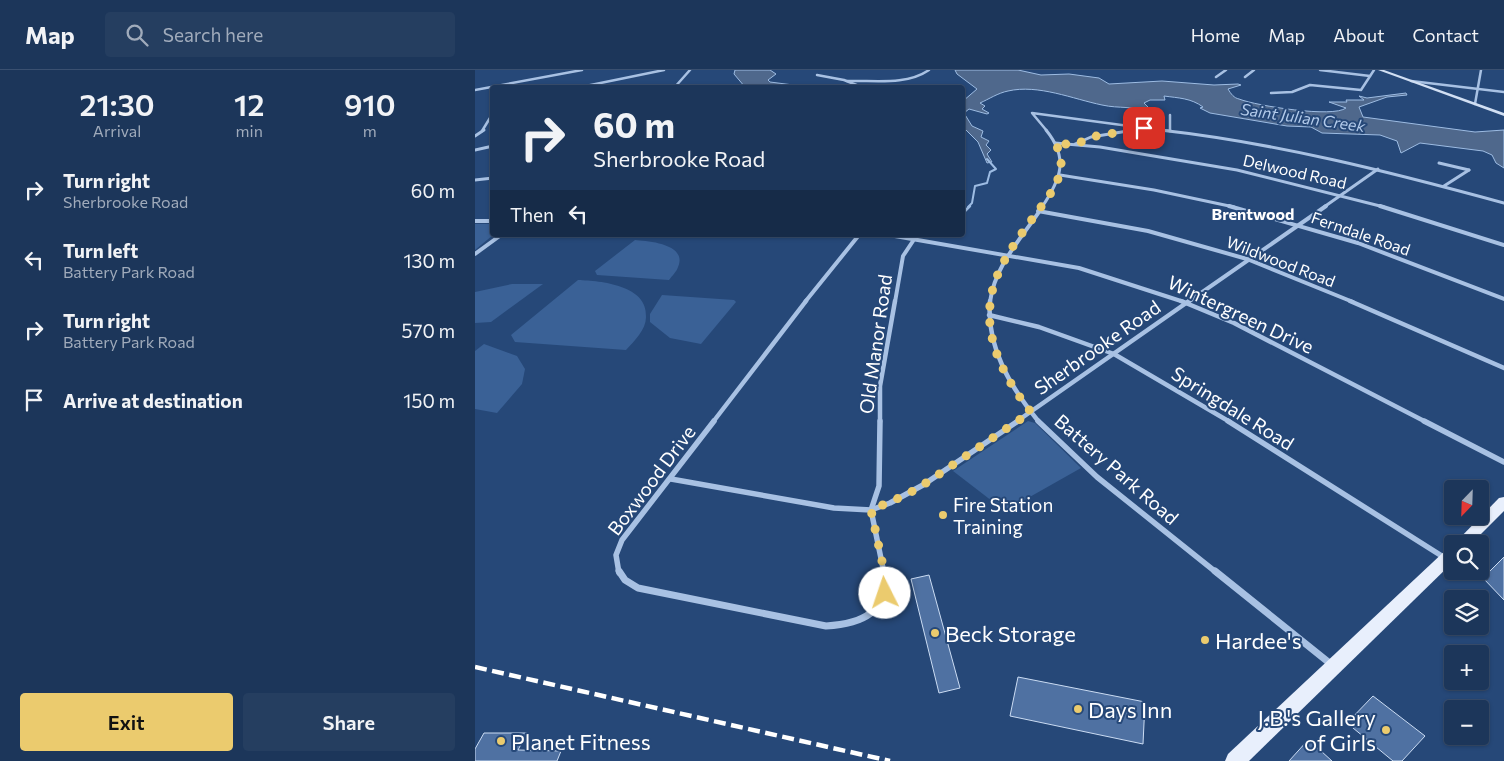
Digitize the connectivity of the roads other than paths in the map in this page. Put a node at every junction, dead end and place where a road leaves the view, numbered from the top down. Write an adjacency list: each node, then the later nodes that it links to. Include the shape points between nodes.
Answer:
1 (582, 70): 18 (street)
2 (664, 70): 19 (street)
3 (690, 70): 20 (street)
4 (929, 70): 16 (street, via 909,79)
5 (1226, 70): 14 (street)
6 (1248, 70): 7 (street)
7 (1253, 70): 15 (street)
8 (1320, 70): 13 (street)
9 (1373, 70): 13 (street)
10 (1380, 70): 17 (main road)
11 (1481, 70): 23 (street)
12 (817, 75): 16 (street)
13 (1370, 76): 26 (street, via 1361,90 1307,85 1292,92)
14 (1215, 77)
15 (1245, 77)
16 (847, 81): 21 (street)
17 (1411, 81): 23 (street); 27 (main road)
18 (502, 85)
19 (591, 85)
20 (677, 85)
21 (857, 85)
22 (490, 87): 24 (street)
23 (1478, 89): 25 (street); 27 (street)
24 (475, 90)
25 (1504, 92)
26 (1271, 93)
27 (1475, 104): 28 (main road)
28 (1504, 115)
29 (1170, 116): 32 (street)
30 (490, 119): 33 (street, via 485,129)
31 (1144, 128): 32 (street); 34 (street, via 1032,112); 35 (street, via 1091,137)
32 (1170, 131): 39 (street, via 1237,140)
33 (475, 136)
34 (1055, 143): 35 (street); 40 (street, via 1061,154)
35 (1075, 145): 44 (street, Delwood Road, via 1218,166)
36 (490, 147): 37 (street)
37 (475, 150)
38 (1439, 163): 43 (street, via 1469,170)
39 (1378, 169): 43 (street); 44 (street, Sherbrooke Road)
40 (1060, 175): 46 (street, Battery Park Road); 49 (street, Ferndale Road, via 1174,193)
41 (490, 178): 42 (street)
42 (475, 180)
43 (1444, 186): 45 (street)
44 (1341, 194): 49 (street, Sherbrooke Road); 54 (street, Delwood Road)
45 (1504, 203)
46 (1038, 211): 56 (street, Battery Park Road); 57 (street, Wildwood Road, via 1148,232)
47 (475, 221): 48 (street)
48 (490, 221)
49 (1297, 224): 57 (street, Sherbrooke Road); 58 (street, Ferndale Road)
50 (498, 237): 55 (street)
51 (857, 237): 65 (street, Boxwood Drive)
52 (897, 237): 53 (street, Wintergreen Drive)
53 (913, 241): 56 (street, Wintergreen Drive); 67 (street, Old Manor Road, via 903,256 880,386 879,486)
54 (1504, 246)
55 (475, 254)
56 (1008, 256): 59 (street, Wintergreen Drive, via 1103,274); 60 (street, Battery Park Road, via 996,278)
57 (1247, 259): 59 (street, Sherbrooke Road); 62 (street, Wildwood Road)
58 (1504, 299)
59 (1187, 303): 61 (street, Sherbrooke Road); 64 (street, Wintergreen Drive, via 1234,323)
60 (989, 314): 61 (street, Springdale Road, via 1039,327); 63 (street, Battery Park Road, via 993,341 1005,373)
61 (1114, 354): 63 (street, Sherbrooke Road); 69 (street, Springdale Road)
62 (1504, 368)
63 (1031, 412): 67 (street, Sherbrooke Road, via 915,490); 71 (street, Battery Park Road, via 1094,474)
64 (1504, 462)
65 (671, 479): 67 (street, Sherbrooke Road, via 834,508); 67 (street, Boxwood Drive, via 618,547 615,568 626,583 826,626 859,621 875,610 885,593 885,575)
66 (1504, 502): 68 (main road)
67 (871, 510)
68 (1470, 535)
69 (1444, 552)
70 (1444, 560): 71 (main road)
71 (1332, 666): 72 (main road)
72 (1235, 761)

